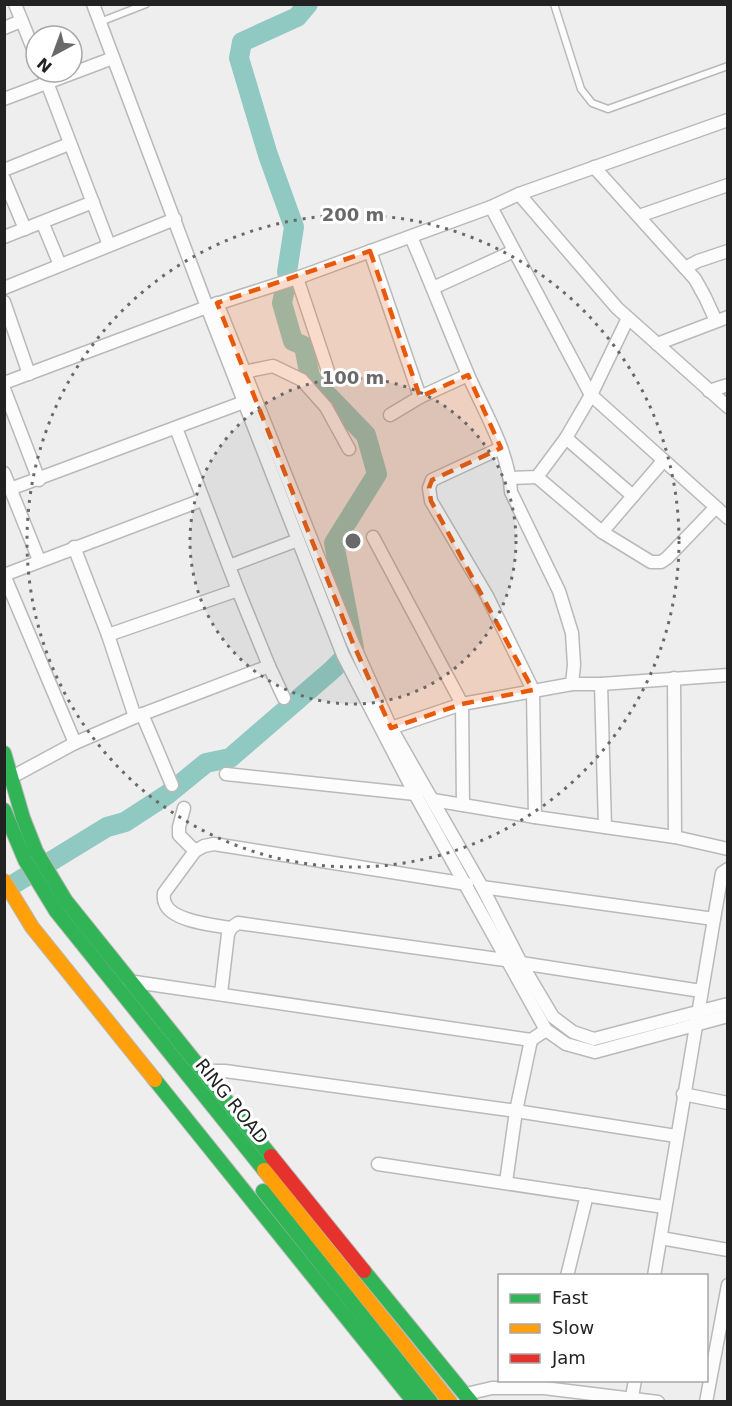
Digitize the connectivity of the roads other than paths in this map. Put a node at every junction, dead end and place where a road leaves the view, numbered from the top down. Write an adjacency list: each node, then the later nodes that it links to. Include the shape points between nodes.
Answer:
1 (15, 4): 5 (street)
2 (93, 4): 6 (street)
3 (146, 4): 6 (lane)
4 (554, 4): 11 (lane, via 581,89 592,103 608,110)
5 (21, 21): 7 (street); 8 (street)
6 (100, 22): 9 (street)
7 (4, 28)
8 (24, 28)
9 (112, 58): 10 (street); 25 (street)
10 (84, 66)
11 (728, 66)
12 (32, 84): 14 (street)
13 (48, 84): 16 (street)
14 (4, 99)
15 (728, 120): 17 (street)
16 (69, 144): 18 (street); 22 (street)
17 (594, 167): 21 (street); 24 (street)
18 (4, 170)
19 (4, 179): 27 (street)
20 (728, 185): 24 (street)
21 (519, 194): 23 (street); 41 (street)
22 (93, 202): 26 (street); 30 (street)
23 (491, 207): 29 (street); 31 (street)
24 (639, 216): 35 (street)
25 (175, 219): 30 (street); 40 (street)
26 (43, 224): 27 (street); 34 (street)
27 (25, 229): 28 (street)
28 (4, 237)
29 (411, 237): 33 (street); 38 (street)
30 (108, 245): 34 (street)
31 (513, 251): 38 (street); 52 (street)
32 (728, 251): 35 (street)
33 (369, 252): 36 (street); 53 (street)
34 (60, 265): 37 (street)
35 (685, 268): 42 (street)
36 (297, 278): 40 (street); 47 (street)
37 (4, 288)
38 (433, 288): 46 (street)
39 (4, 302): 45 (street)
40 (212, 305): 44 (street); 45 (street); 54 (street)
41 (628, 318): 43 (street); 52 (street)
42 (722, 319): 43 (street)
43 (657, 344): 51 (street)
44 (244, 372): 60 (street, via 273,366 302,380 326,407); 89 (street, via 351,641)
45 (28, 374): 48 (street)
46 (468, 375): 53 (street); 59 (street)
47 (330, 376)
48 (4, 383)
49 (728, 385): 51 (street)
50 (4, 389): 65 (street)
51 (709, 391): 55 (street)
52 (591, 395): 58 (street); 61 (street)
53 (420, 397): 56 (street)
54 (244, 402): 57 (street); 73 (street)
55 (728, 407)
56 (390, 415)
57 (176, 428): 65 (street); 68 (street)
58 (566, 438): 63 (street); 67 (street)
59 (501, 448): 64 (street); 85 (street, via 432,480 429,488 431,501 487,596)
60 (349, 449)
61 (663, 461): 67 (street); 69 (street)
62 (4, 473): 66 (street)
63 (537, 477): 64 (street); 71 (street)
64 (510, 478): 83 (street, via 511,492 559,591 572,633)
65 (39, 480): 66 (street)
66 (10, 489): 75 (street)
67 (633, 496): 71 (street)
68 (202, 500): 74 (street); 76 (street)
69 (715, 508): 70 (street); 71 (street, via 661,562 651,562)
70 (728, 518)
71 (602, 532)
72 (373, 537): 87 (street)
73 (298, 540): 76 (street); 95 (street, via 346,661)
74 (74, 547): 75 (street); 79 (street)
75 (39, 560): 77 (street)
76 (229, 566): 78 (street)
77 (4, 575): 90 (street)
78 (238, 590): 79 (street); 80 (street)
79 (108, 635): 88 (street)
80 (269, 666): 86 (street); 88 (street)
81 (728, 675): 82 (street)
82 (674, 678): 84 (street); 102 (street)
83 (572, 684): 84 (street); 85 (street)
84 (601, 684): 101 (street)
85 (533, 690): 87 (street); 100 (street)
86 (284, 698)
87 (462, 704): 89 (street); 97 (street)
88 (139, 716): 90 (street); 94 (street)
89 (392, 728): 95 (street)
90 (75, 743): 93 (street)
91 (4, 753): 93 (main road)
92 (226, 774): 95 (street)
93 (12, 777): 109 (main road, via 23,818)
94 (172, 785)
95 (421, 791): 96 (street); 107 (street)
96 (433, 800): 97 (street); 108 (street)
97 (463, 805): 100 (street)
98 (184, 808): 104 (street, via 179,835)
99 (4, 810): 109 (main road, RING ROAD, via 25,860)
100 (535, 817): 101 (street)
101 (605, 827): 102 (street)
102 (675, 837): 103 (street)
103 (728, 849)
104 (195, 851): 107 (street, via 214,844); 112 (street, via 164,893 165,903 180,917)
105 (726, 872): 111 (street)
106 (4, 881): 145 (main road, via 24,915 126,1045)
107 (467, 884): 113 (street)
108 (482, 886): 111 (street); 114 (street)
109 (54, 894): 115 (main road); 147 (main road, RING ROAD, via 122,994)
110 (41, 914): 119 (main road)
111 (714, 919): 116 (street)
112 (231, 928): 113 (street, via 238,923); 117 (street)
113 (505, 960): 123 (street)
114 (521, 963): 116 (street); 120 (street, via 553,1017 573,1032 594,1039)
115 (128, 981): 117 (street); 125 (main road)
116 (701, 991): 120 (street)
117 (221, 993): 124 (street)
118 (728, 1004): 120 (street)
119 (120, 1012)
120 (698, 1012): 122 (street)
121 (728, 1016): 122 (street)
122 (695, 1025): 123 (street, via 595,1052 566,1044); 126 (street)
123 (546, 1030): 124 (street)
124 (531, 1040): 128 (street)
125 (202, 1071): 128 (street); 144 (main road)
126 (683, 1094): 127 (street); 129 (street)
127 (728, 1103)
128 (516, 1111): 129 (street); 132 (street)
129 (676, 1136): 134 (street)
130 (378, 1164): 132 (street)
131 (252, 1177): 146 (main road)
132 (506, 1182): 133 (street)
133 (587, 1195): 134 (street); 137 (street)
134 (664, 1208): 135 (street)
135 (661, 1238): 136 (street); 138 (street)
136 (728, 1250)
137 (567, 1274)
138 (654, 1274)
139 (728, 1285): 149 (street)
140 (635, 1382): 143 (street)
141 (545, 1384): 142 (street); 144 (street, via 492,1388)
142 (564, 1396): 143 (street)
143 (632, 1397): 148 (street)
144 (468, 1398)
145 (414, 1401)
146 (431, 1401)
147 (450, 1401)
148 (658, 1401)
149 (706, 1401)

